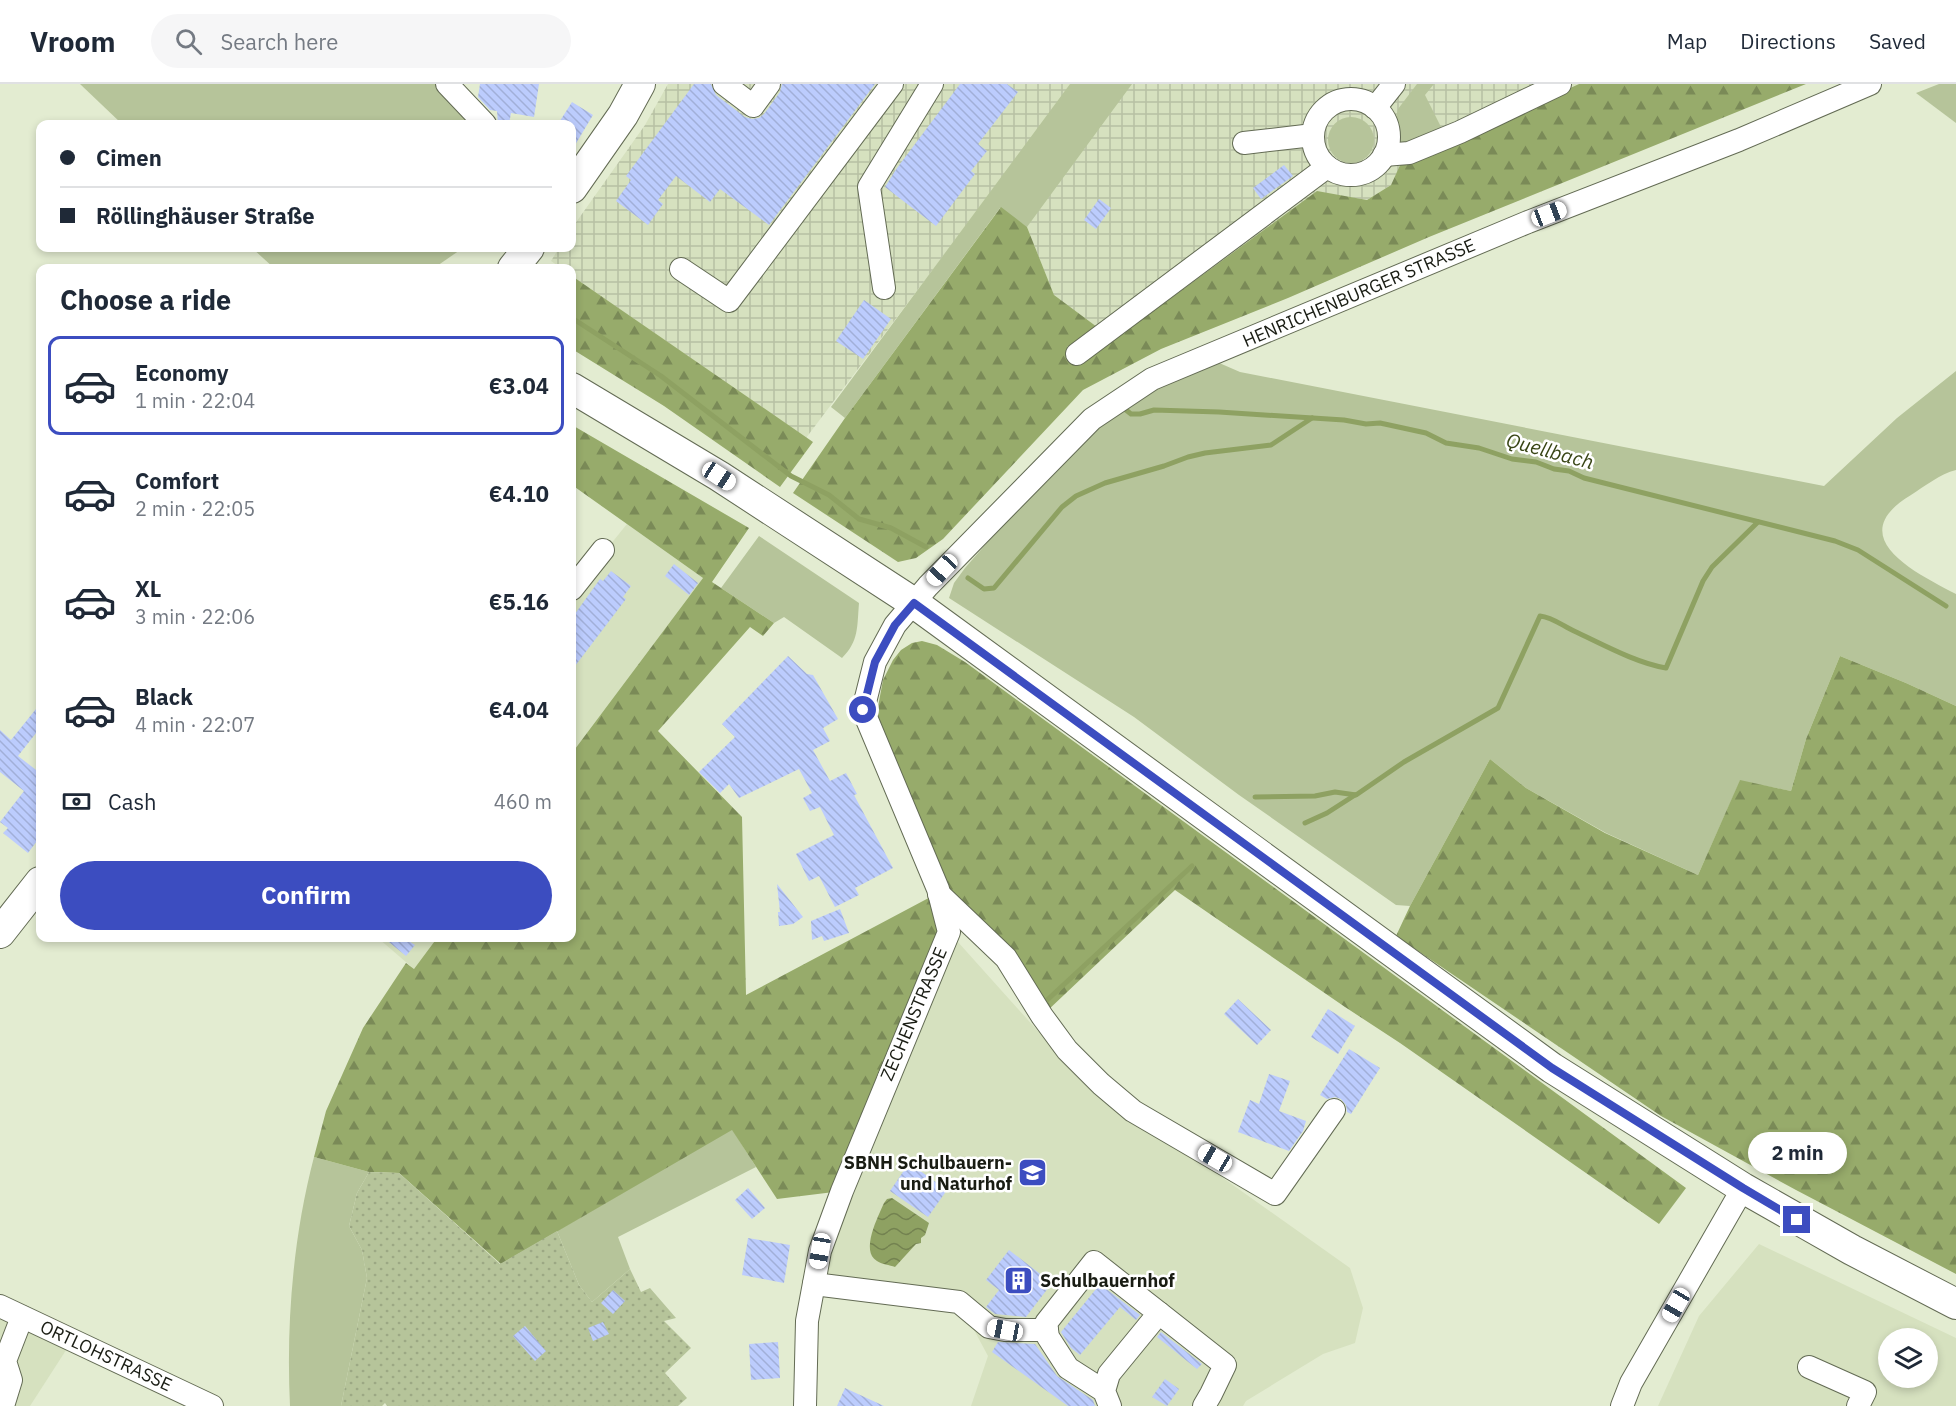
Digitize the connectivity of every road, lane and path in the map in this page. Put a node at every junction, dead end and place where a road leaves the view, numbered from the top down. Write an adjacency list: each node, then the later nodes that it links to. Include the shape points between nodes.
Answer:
1 (447, 84): 11 (street)
2 (640, 84): 16 (main road)
3 (724, 84): 4 (street, via 753,106)
4 (769, 84)
5 (892, 84): 19 (street, via 729,301)
6 (932, 84): 20 (street, via 869,187)
7 (1354, 84): 10 (street)
8 (1560, 84): 14 (street, via 1409,153)
9 (1870, 84): 25 (street, HENRICHENBURGER STRASSE, via 1152,379 1092,419 957,554)
10 (1383, 98): 12 (street, via 1336,102 1324,110); 14 (street, via 1388,130)
11 (481, 120)
12 (1313, 135): 13 (street); 15 (street, via 1314,147)
13 (1244, 143)
14 (1384, 155): 15 (street, via 1365,173 1338,173)
15 (1327, 167): 21 (street)
16 (576, 182)
17 (526, 252): 18 (main road)
18 (516, 264)
19 (681, 269)
20 (884, 288)
21 (1077, 354)
22 (576, 390): 25 (main road, via 719,476)
23 (603, 550): 24 (street)
24 (576, 584)
25 (914, 603): 27 (street, ZECHENSTRASSE, via 895,625 875,662 863,710); 30 (main road, via 1552,1068)
26 (36, 887): 28 (main road)
27 (938, 893): 29 (street, via 1006,958 1067,1050 1101,1084 1133,1111 1275,1194); 31 (street, ZECHENSTRASSE, via 949,932 842,1191 820,1251)
28 (0, 933)
29 (1334, 1110)
30 (1743, 1188): 32 (main road, via 1852,1251); 43 (street, via 1631,1383)
31 (814, 1284): 36 (street, via 960,1302 989,1327); 41 (street, ZECHENSTRASSE, via 807,1321)
32 (1956, 1304)
33 (0, 1306): 35 (street, ORTLOHSTRASSE)
34 (1159, 1313): 36 (street, via 1094,1262 1046,1323); 38 (street, via 1109,1374); 42 (street, via 1225,1365)
35 (22, 1317): 39 (street, via 5,1362 11,1380); 40 (street, ORTLOHSTRASSE)
36 (1047, 1330): 38 (street, via 1068,1368)
37 (1809, 1367): 44 (street, via 1865,1392)
38 (1107, 1398)
39 (3, 1406)
40 (212, 1406)
41 (805, 1406)
42 (1204, 1406)
43 (1622, 1406)
44 (1858, 1406)

